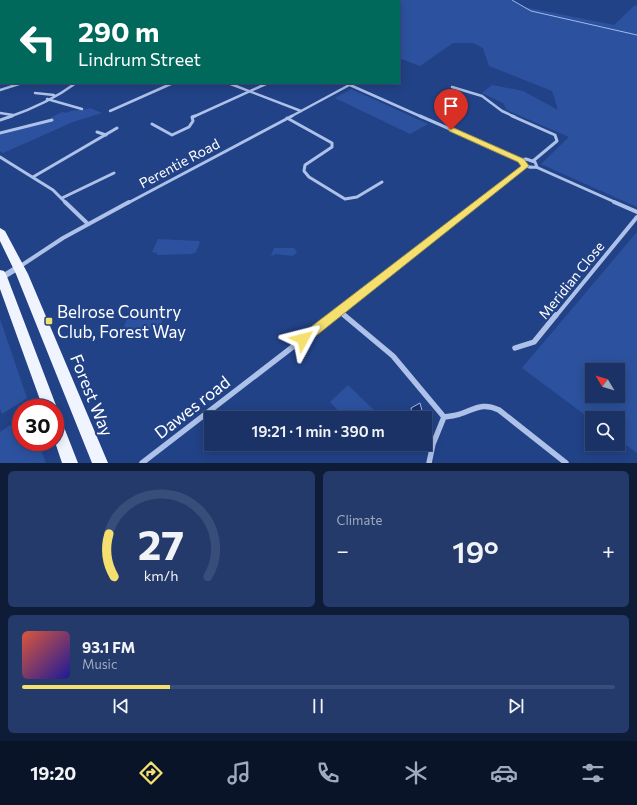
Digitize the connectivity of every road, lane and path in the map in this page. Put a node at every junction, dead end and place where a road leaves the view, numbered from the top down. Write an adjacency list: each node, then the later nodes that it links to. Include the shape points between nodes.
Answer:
1 (19, 84): 8 (street)
2 (75, 84): 11 (street)
3 (170, 84): 15 (street)
4 (231, 84): 9 (street)
5 (266, 84): 9 (street)
6 (351, 84): 14 (street, Perentie Road); 27 (street)
7 (452, 87): 28 (street, via 482,96 502,111 555,135 557,141)
8 (0, 90)
9 (251, 91): 14 (street); 21 (street, via 192,118 194,121 189,127 172,136)
10 (35, 93): 11 (street)
11 (55, 95): 12 (street)
12 (48, 99): 13 (street); 17 (street)
13 (82, 109)
14 (300, 111): 18 (street, Perentie Road)
15 (110, 112)
16 (0, 113): 17 (street)
17 (16, 115): 19 (street)
18 (287, 118): 33 (street, via 332,143 332,147 305,165 304,173 309,177 345,199 357,197); 37 (street, Perentie Road)
19 (0, 120)
20 (52, 120): 24 (street)
21 (152, 124)
22 (117, 128): 25 (street)
23 (97, 132): 25 (street)
24 (0, 133)
25 (106, 135): 32 (street)
26 (0, 156): 32 (street)
27 (521, 160): 28 (street); 29 (street)
28 (533, 161): 30 (street, via 537,164)
29 (526, 166): 30 (street); 41 (street, Dawes road)
30 (536, 167): 35 (street)
31 (114, 173): 34 (street)
32 (33, 177): 34 (street)
33 (382, 182)
34 (62, 198): 37 (street)
35 (637, 212)
36 (637, 217): 42 (street, Meridian Close, via 534,342)
37 (88, 224): 39 (street, Perentie Road)
38 (0, 231): 39 (main road, Forest Way)
39 (18, 267): 40 (street); 47 (main road, Forest Way)
40 (1, 277): 43 (main road)
41 (339, 311): 44 (street, via 392,356); 48 (street, Dawes road)
42 (516, 348)
43 (47, 399)
44 (444, 417): 49 (street, via 433,444); 50 (street, via 482,406 491,406)
45 (64, 447): 46 (main road)
46 (70, 463)
47 (100, 463)
48 (142, 463)
49 (429, 463)
50 (566, 463)

